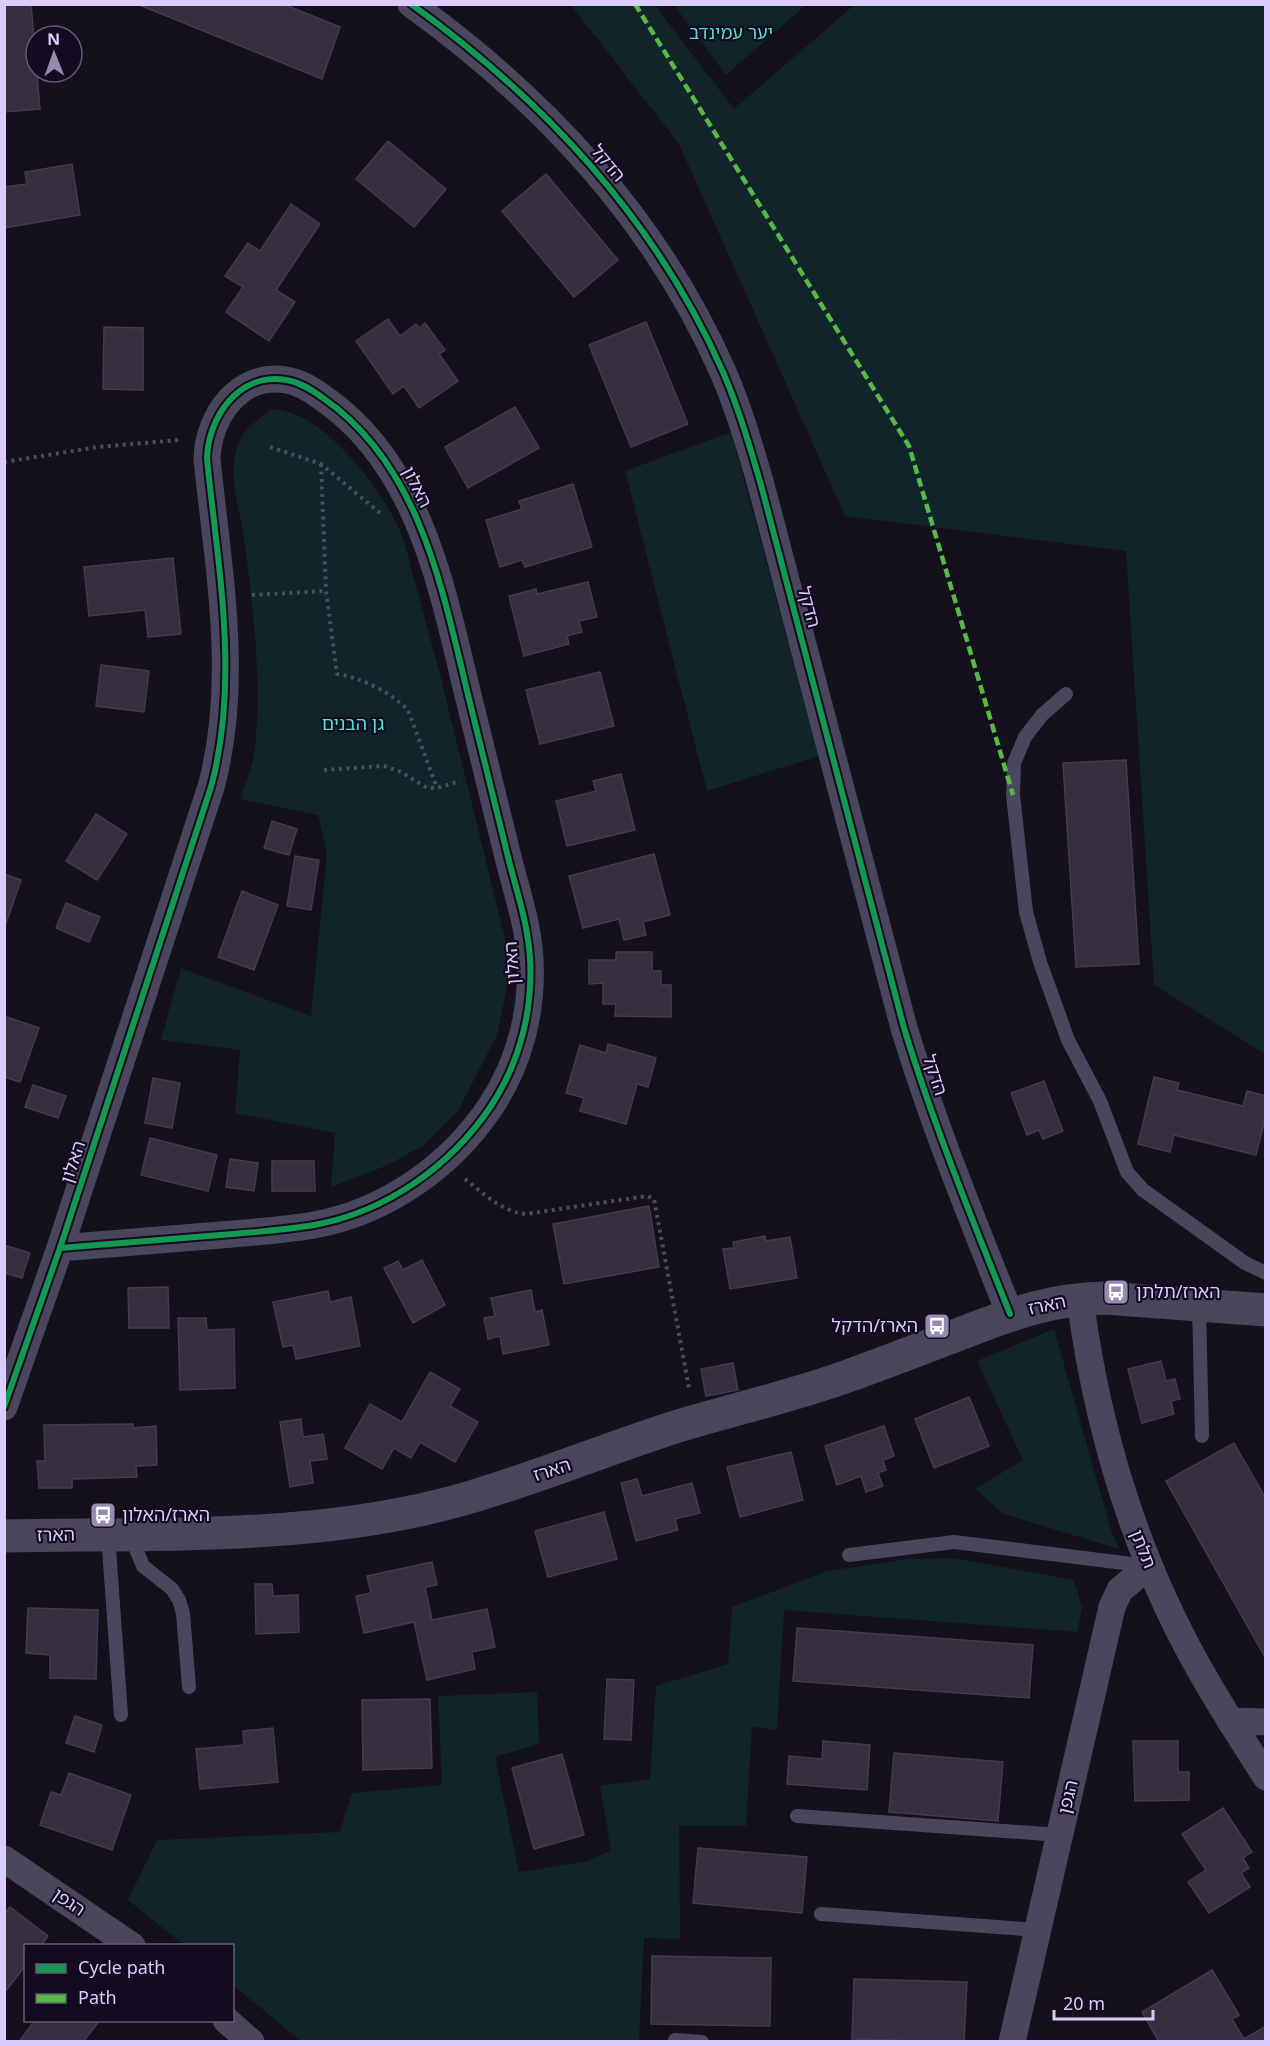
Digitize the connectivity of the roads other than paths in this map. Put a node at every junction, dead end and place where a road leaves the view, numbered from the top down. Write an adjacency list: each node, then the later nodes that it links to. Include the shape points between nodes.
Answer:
1 (411, 4): 8 (street, הדקל, via 528,99 603,179 669,272 723,373 761,485 904,1028 952,1170)
2 (1066, 693): 4 (lane, via 1042,715 1014,763 1012,795 1025,901 1040,962 1068,1040 1100,1101 1127,1172 1143,1190 1245,1263)
3 (60, 1248): 3 (street, האלון, via 215,771 222,738 226,689 224,625 208,438 221,410 250,384 268,379 297,383 332,404 370,440 399,481 421,529 448,614 521,908 530,956 529,1003 520,1047 502,1089 477,1127 443,1162 408,1188 376,1204 317,1224); 9 (street, האלון)
4 (1266, 1273)
5 (1080, 1299): 6 (street, הארז); 8 (street, הארז); 14 (street, תלתן, via 1091,1372 1109,1447)
6 (1199, 1304): 7 (street, הארז); 10 (lane)
7 (1266, 1310)
8 (1010, 1314): 11 (street, הארז, via 845,1377 696,1421 491,1491 405,1513 296,1528)
9 (4, 1407)
10 (1202, 1436)
11 (119, 1534): 12 (street, הארז); 15 (lane, via 178,1600 183,1612); 16 (lane)
12 (4, 1536)
13 (849, 1555): 14 (lane, via 954,1542)
14 (1149, 1566): 17 (street, תלתן, via 1190,1651); 21 (street, הגפן, via 1120,1590 1112,1607)
15 (189, 1687)
16 (121, 1715)
17 (1230, 1721): 18 (street); 19 (street, תלתן)
18 (1266, 1722)
19 (1266, 1777)
20 (797, 1816): 21 (lane)
21 (1060, 1835): 24 (street, הגפן)
22 (4, 1859): 25 (street, הגפן)
23 (821, 1914): 24 (lane)
24 (1037, 1930): 30 (street, הגפן)
25 (129, 1944)
26 (228, 2022): 28 (street)
27 (675, 2040): 29 (lane)
28 (251, 2042)
29 (702, 2042)
30 (1012, 2042)

